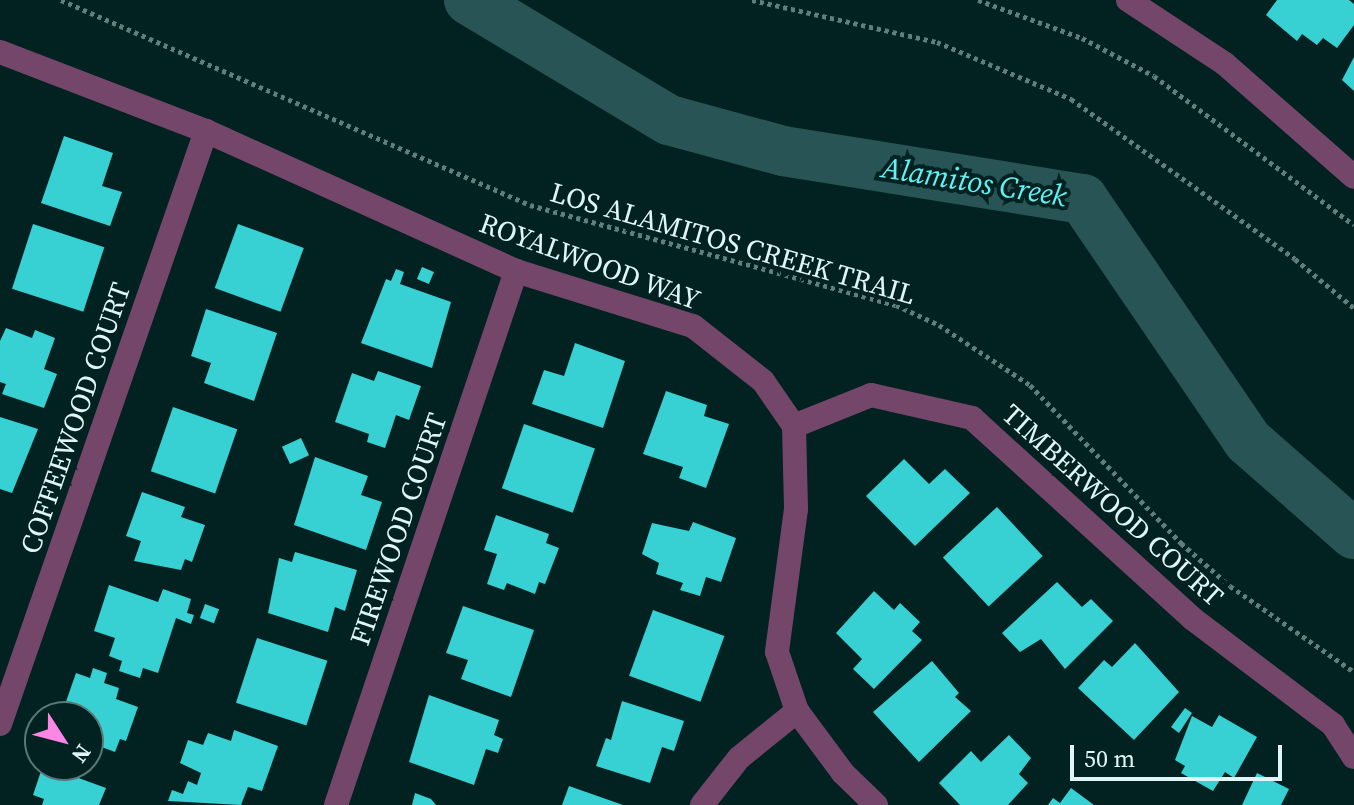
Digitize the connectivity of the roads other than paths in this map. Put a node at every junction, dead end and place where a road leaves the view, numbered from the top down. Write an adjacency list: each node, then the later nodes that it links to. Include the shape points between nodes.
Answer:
1 (1128, 0): 4 (street, via 1225,64)
2 (0, 52): 3 (street, ROYALWOOD WAY)
3 (206, 131): 5 (street, ROYALWOOD WAY); 8 (street, COFFEEWOOD COURT)
4 (1354, 177)
5 (516, 271): 6 (street, ROYALWOOD WAY, via 693,326 763,381); 10 (street, FIREWOOD COURT)
6 (794, 426): 7 (street, via 796,509 777,652); 9 (street, TIMBERWOOD COURT, via 871,395 972,418 1193,619 1333,725)
7 (797, 711): 11 (street, via 739,758); 12 (street, via 843,773)
8 (0, 724)
9 (1354, 757)
10 (336, 805)
11 (702, 805)
12 (876, 805)

